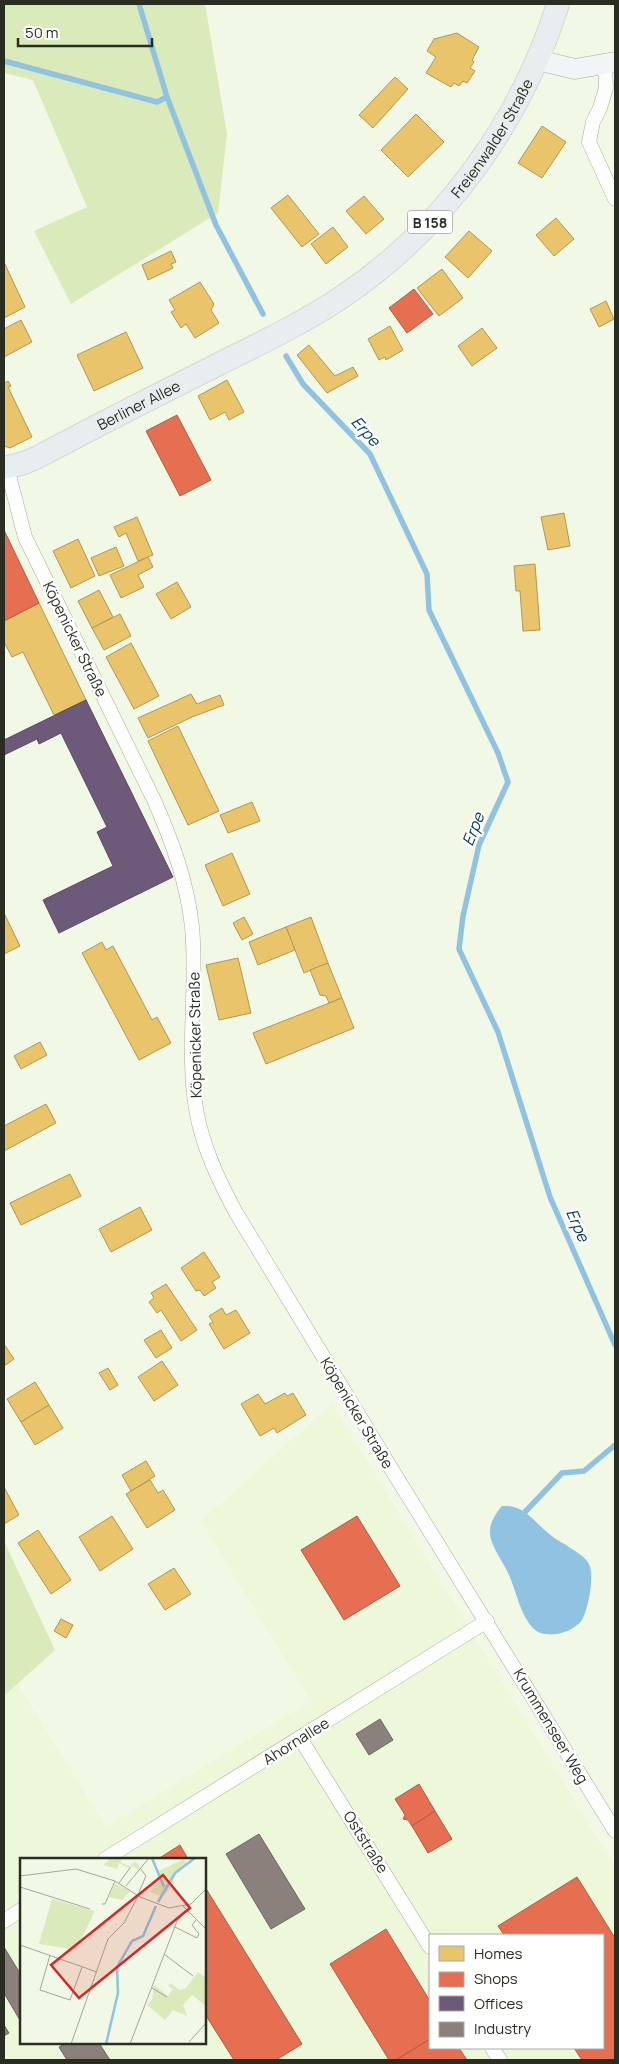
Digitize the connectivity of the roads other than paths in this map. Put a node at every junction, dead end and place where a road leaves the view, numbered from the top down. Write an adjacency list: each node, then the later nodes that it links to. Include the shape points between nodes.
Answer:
1 (558, 4): 2 (main road, Freienwalder Straße / B 158)
2 (537, 60): 3 (main road, via 575,69); 5 (main road, Freienwalder Straße / B 158, via 519,98 483,157 425,227 342,297)
3 (610, 63): 4 (street, via 606,88 589,142)
4 (615, 199)
5 (272, 337): 6 (main road, Berliner Allee / B 158, via 38,457)
6 (6, 468): 7 (street, Köpenicker Straße, via 25,537 154,800 182,873 194,950 194,1094 202,1134 214,1168 235,1211)
7 (487, 1621): 8 (street, Ahornallee); 9 (street, Krummenseer Weg)
8 (300, 1738): 10 (street, Ahornallee); 13 (street, Oststraße)
9 (615, 1832)
10 (107, 1858)
11 (20, 1911): 12 (street)
12 (4, 1921)
13 (429, 1945)
14 (493, 2049): 15 (street)
15 (500, 2060)

